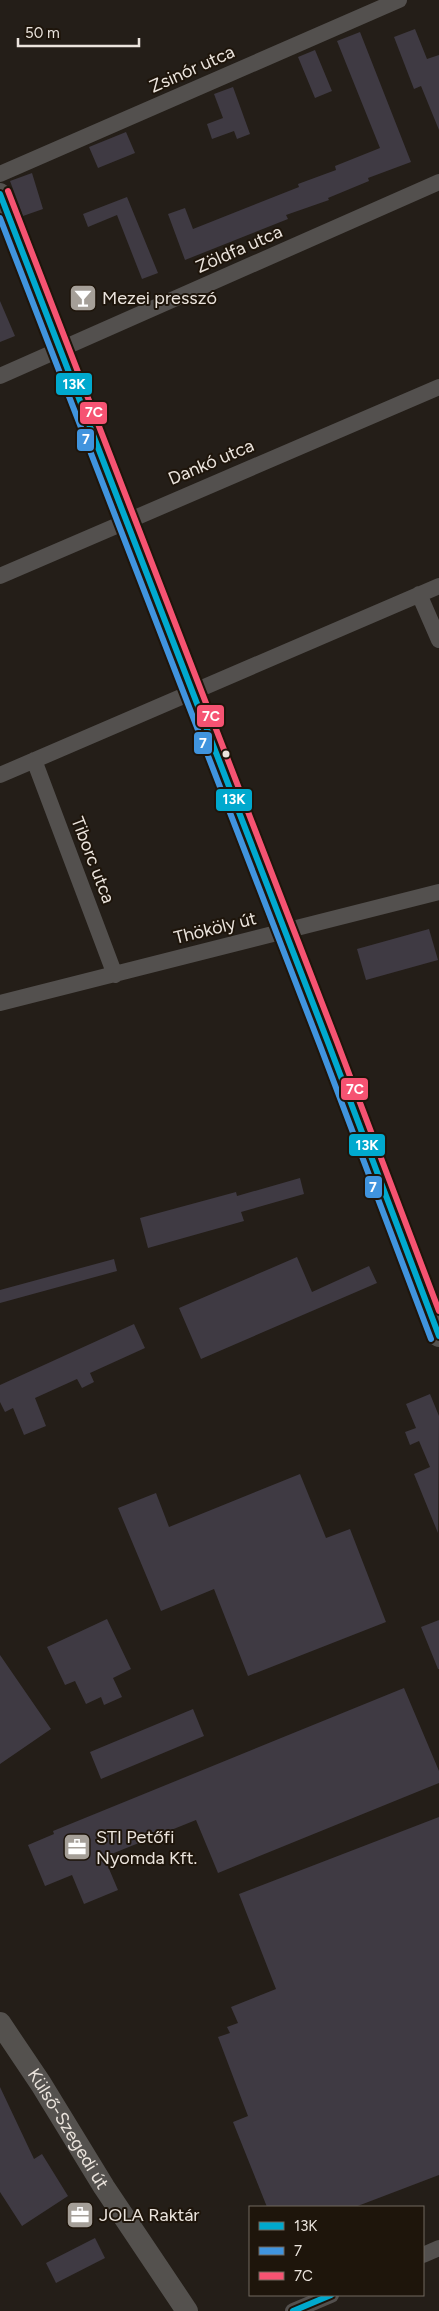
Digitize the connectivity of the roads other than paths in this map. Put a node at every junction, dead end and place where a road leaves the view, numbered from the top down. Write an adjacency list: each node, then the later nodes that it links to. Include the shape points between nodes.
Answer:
1 (399, 0): 2 (street, Zsinór utca)
2 (0, 174)
3 (439, 182): 5 (street, Zöldfa utca)
4 (0, 194): 5 (street)
5 (60, 351): 6 (street, Zöldfa utca); 8 (street)
6 (0, 376)
7 (439, 386): 8 (street, Dankó utca)
8 (127, 522): 9 (street, Dankó utca); 13 (street)
9 (0, 576)
10 (439, 586): 11 (street)
11 (419, 594): 12 (street); 13 (street)
12 (439, 640)
13 (192, 694): 14 (street); 17 (street)
14 (34, 760): 15 (street); 18 (street, Tiborc utca)
15 (0, 775)
16 (439, 892): 17 (street, Thököly út)
17 (285, 931): 18 (street, Thököly út); 20 (street)
18 (116, 975): 19 (street, Thököly út)
19 (0, 1003)
20 (439, 1336)
21 (0, 2023): 25 (street, Külső-Szegedi út)
22 (439, 2248): 23 (street)
23 (424, 2255)
24 (328, 2296): 26 (street)
25 (187, 2311)
26 (293, 2311)

